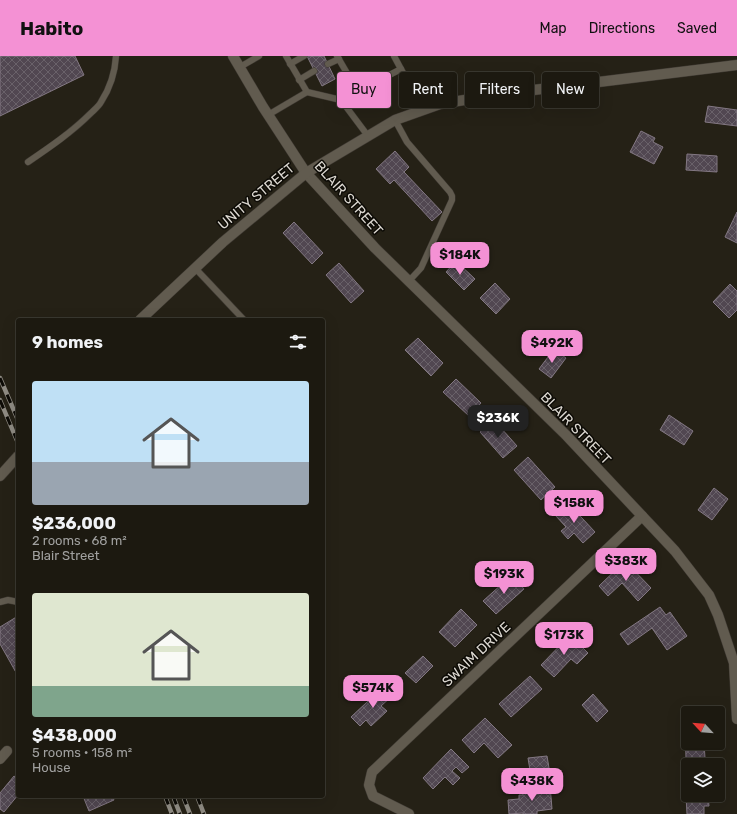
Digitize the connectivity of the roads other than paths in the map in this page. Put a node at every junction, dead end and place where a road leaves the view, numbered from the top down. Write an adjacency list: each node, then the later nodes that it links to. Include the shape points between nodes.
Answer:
1 (116, 56): 24 (lane, via 110,86 101,103 81,123)
2 (233, 56): 11 (street, BLAIR STREET)
3 (259, 56): 11 (lane)
4 (286, 56): 8 (lane)
5 (304, 56): 8 (lane)
6 (394, 56): 12 (lane)
7 (338, 57): 9 (lane); 14 (lane)
8 (290, 64): 16 (lane)
9 (328, 64)
10 (737, 66): 20 (street, UNITY STREET, via 501,94 440,104)
11 (240, 67): 21 (street, BLAIR STREET)
12 (401, 69): 15 (lane); 20 (lane)
13 (314, 72): 16 (lane)
14 (347, 72)
15 (391, 74)
16 (299, 80): 17 (lane)
17 (307, 92): 18 (lane); 21 (lane)
18 (337, 99)
19 (347, 108): 23 (lane)
20 (423, 110): 22 (street, UNITY STREET)
21 (268, 115): 25 (street, BLAIR STREET)
22 (394, 120): 23 (street, UNITY STREET); 27 (lane, via 407,142 452,196 420,268)
23 (368, 136): 25 (street, UNITY STREET)
24 (28, 162)
25 (306, 173): 26 (street, UNITY STREET); 27 (street, BLAIR STREET)
26 (195, 268): 28 (street, UNITY STREET); 29 (lane)
27 (409, 281): 32 (street, BLAIR STREET, via 566,435)
28 (142, 318)
29 (242, 318)
30 (16, 458): 31 (street)
31 (0, 476)
32 (642, 516): 35 (street, BLAIR STREET, via 709,595); 39 (street, SWAIM DRIVE, via 372,772 369,785 373,796)
33 (0, 602): 34 (lane)
34 (16, 602)
35 (736, 662): 36 (street, BLAIR STREET)
36 (737, 719)
37 (8, 751): 38 (street)
38 (0, 759)
39 (409, 814)

